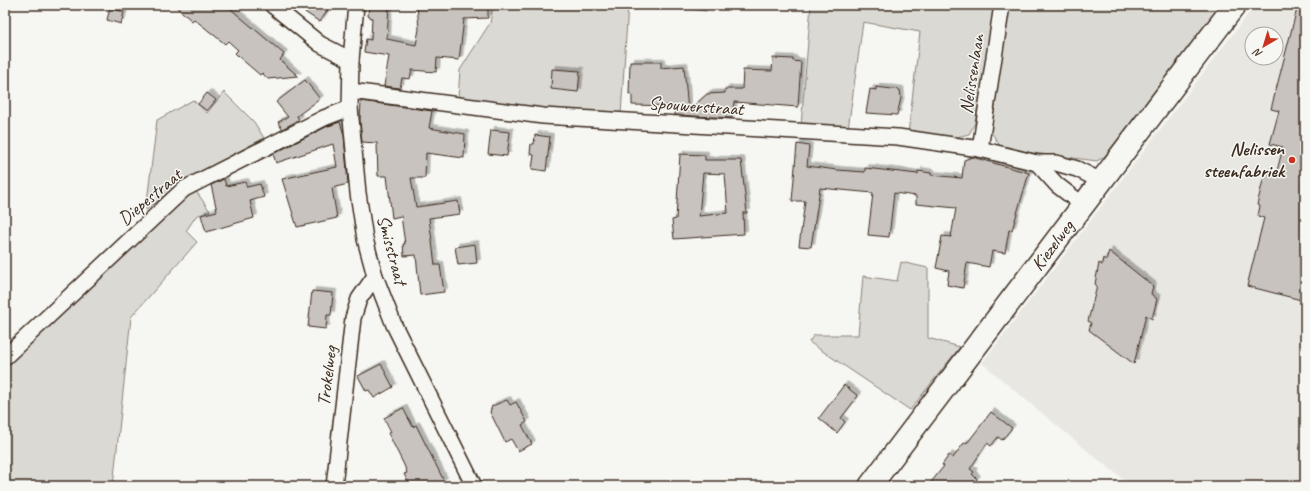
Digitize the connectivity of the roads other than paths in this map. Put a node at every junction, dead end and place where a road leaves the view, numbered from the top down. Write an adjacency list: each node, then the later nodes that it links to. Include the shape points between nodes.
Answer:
1 (272, 5): 5 (street, via 320,44)
2 (356, 5): 5 (street, Smisstraat)
3 (1002, 5): 8 (street, Nelissenlaan)
4 (1235, 5): 10 (main road, Kiezelweg)
5 (351, 60): 6 (street, Smisstraat)
6 (351, 91): 7 (street, Smisstraat); 8 (street, Spouwerstraat, via 542,116 898,138)
7 (350, 108): 12 (street, Smisstraat, via 358,194 365,239); 13 (street, Diepestraat, via 324,118 184,189)
8 (980, 149): 9 (street, Spouwerstraat)
9 (1037, 163): 10 (street, Spouwerstraat, via 1056,163 1077,169); 11 (street, via 1057,185)
10 (1101, 181): 11 (main road, Kiezelweg)
11 (1083, 205): 16 (main road, Kiezelweg)
12 (375, 276): 14 (street, Trokelweg, via 359,298 353,318); 15 (street, Smisstraat, via 394,326)
13 (5, 357)
14 (334, 486)
15 (474, 486)
16 (870, 486)

